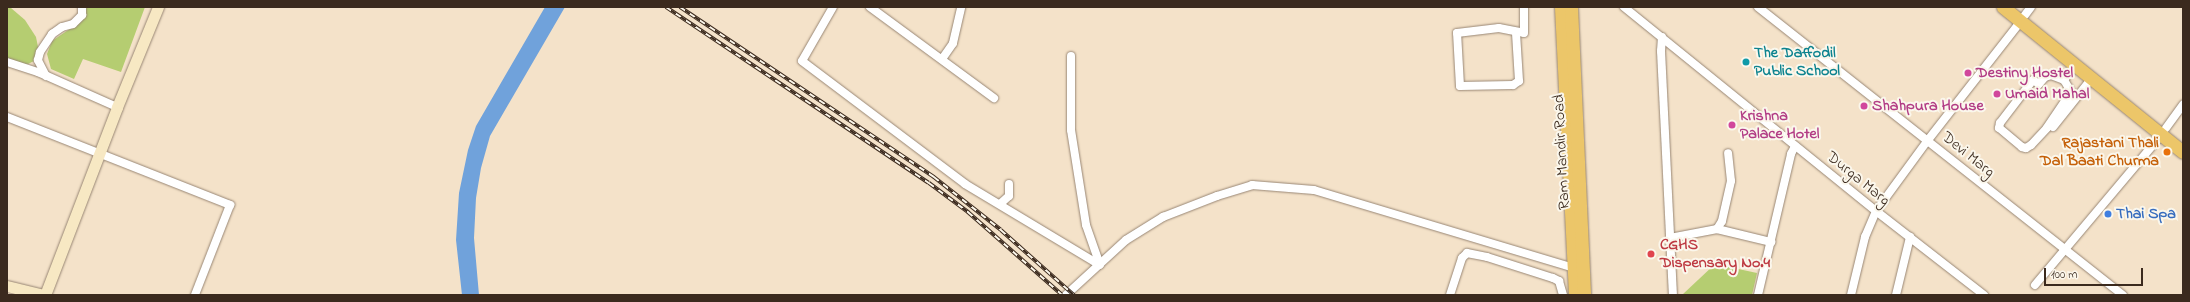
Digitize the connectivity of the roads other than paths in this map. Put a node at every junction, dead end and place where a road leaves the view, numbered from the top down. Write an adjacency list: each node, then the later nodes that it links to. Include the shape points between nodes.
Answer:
1 (82, 7): 19 (street, via 82,15 72,24 52,34 40,52 38,60)
2 (158, 7): 24 (street)
3 (833, 7): 35 (street, via 802,61 965,184)
4 (870, 7): 16 (street)
5 (961, 7): 16 (street, via 953,43)
6 (1524, 7): 13 (street, via 1524,33)
7 (1561, 7): 45 (main road)
8 (1571, 7): 45 (main road, Ram Mandir Road)
9 (1624, 7): 14 (street, Durga Marg)
10 (1758, 7): 28 (street, Devi Marg)
11 (2003, 7): 12 (main road)
12 (2023, 13): 18 (main road); 26 (main road); 28 (street)
13 (1516, 33): 13 (street, via 1499,28 1457,33 1460,86 1513,85 1519,81)
14 (1662, 37): 30 (street, Durga Marg); 38 (street)
15 (1071, 56): 42 (street, via 1071,130 1086,225)
16 (942, 59): 22 (street)
17 (7, 62): 19 (street)
18 (2075, 65): 20 (main road); 21 (street)
19 (46, 76): 24 (street)
20 (2092, 78): 26 (main road); 27 (street)
21 (2064, 80): 21 (street, via 2070,90 2067,98 2031,145 2022,147 1999,128 2000,123 2033,80 2039,84 2051,75)
22 (994, 98)
23 (2183, 105): 26 (street)
24 (117, 107): 32 (street)
25 (7, 117): 32 (street)
26 (2164, 131): 29 (main road); 31 (main road); 41 (street)
27 (2048, 134)
28 (1928, 140): 36 (street); 41 (street, Devi Marg)
29 (2183, 141)
30 (1795, 146): 36 (street, Durga Marg); 40 (street)
31 (2183, 152)
32 (99, 154): 49 (street); 50 (street, via 230,205)
33 (1728, 154): 37 (street, via 1731,181 1722,221)
34 (1009, 184): 35 (street, via 1009,196)
35 (1000, 204): 43 (street)
36 (1876, 212): 39 (street, Durga Marg); 58 (street, via 1865,238)
37 (1717, 229): 38 (street); 40 (street)
38 (1670, 238): 56 (street)
39 (1910, 238): 48 (street); 59 (street, Durga Marg)
40 (1770, 242): 57 (street)
41 (2065, 250): 46 (street); 60 (street, Devi Marg)
42 (1096, 253): 43 (street); 44 (street)
43 (1083, 254): 44 (street)
44 (1100, 265): 45 (street, via 1126,240 1163,217 1252,185 1314,190); 51 (street)
45 (1579, 269): 54 (main road); 55 (main road, Ram Mandir Road)
46 (2035, 285)
47 (7, 286): 49 (street)
48 (1899, 293)
49 (43, 295)
50 (194, 295)
51 (1066, 295)
52 (1450, 295): 53 (street, via 1462,258 1467,253 1554,278 1562,286)
53 (1563, 295)
54 (1575, 295)
55 (1584, 295)
56 (1673, 295)
57 (1758, 295)
58 (1851, 295)
59 (1984, 295)
60 (2123, 295)

